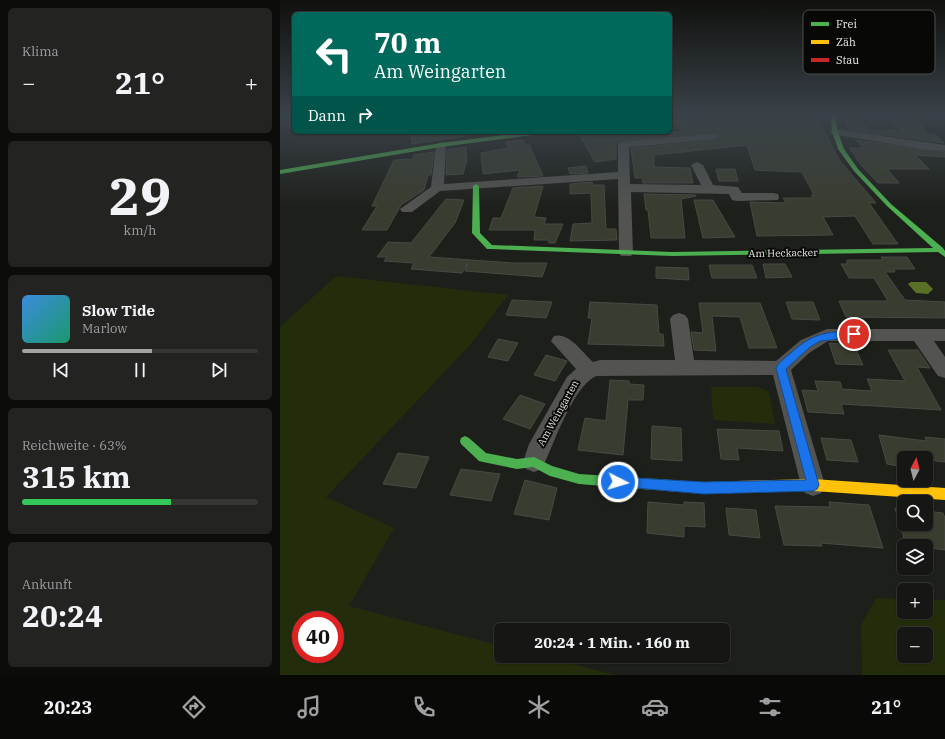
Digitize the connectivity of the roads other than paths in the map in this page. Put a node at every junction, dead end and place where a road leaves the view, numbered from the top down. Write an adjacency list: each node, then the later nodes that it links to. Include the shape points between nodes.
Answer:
1 (432, 146): 8 (street)
2 (441, 146): 11 (street)
3 (623, 146): 9 (street)
4 (840, 146): 16 (street, via 856,170 889,205)
5 (928, 146): 6 (street)
6 (945, 148)
7 (697, 165): 12 (street)
8 (280, 172)
9 (625, 182): 10 (street); 12 (street); 15 (street)
10 (476, 186): 11 (street); 15 (street, Am Heckacker, via 476,233 490,247)
11 (437, 188): 14 (street)
12 (709, 189): 13 (street, via 734,190 737,197)
13 (773, 197)
14 (407, 209)
15 (626, 252): 16 (street, Am Heckacker)
16 (943, 252)
17 (679, 319): 21 (street)
18 (919, 335): 19 (street); 22 (street, via 827,335 807,344); 24 (street)
19 (945, 335)
20 (560, 341): 23 (street)
21 (686, 368): 22 (street); 23 (street, via 600,367)
22 (781, 368): 27 (street)
23 (588, 370): 26 (street, Am Weingarten, via 580,374 574,382 536,451)
24 (945, 371)
25 (465, 442): 26 (street, via 483,457 517,464)
26 (534, 462): 27 (street, via 550,471 579,479 622,483 704,488)
27 (813, 485): 28 (street)
28 (945, 494)

